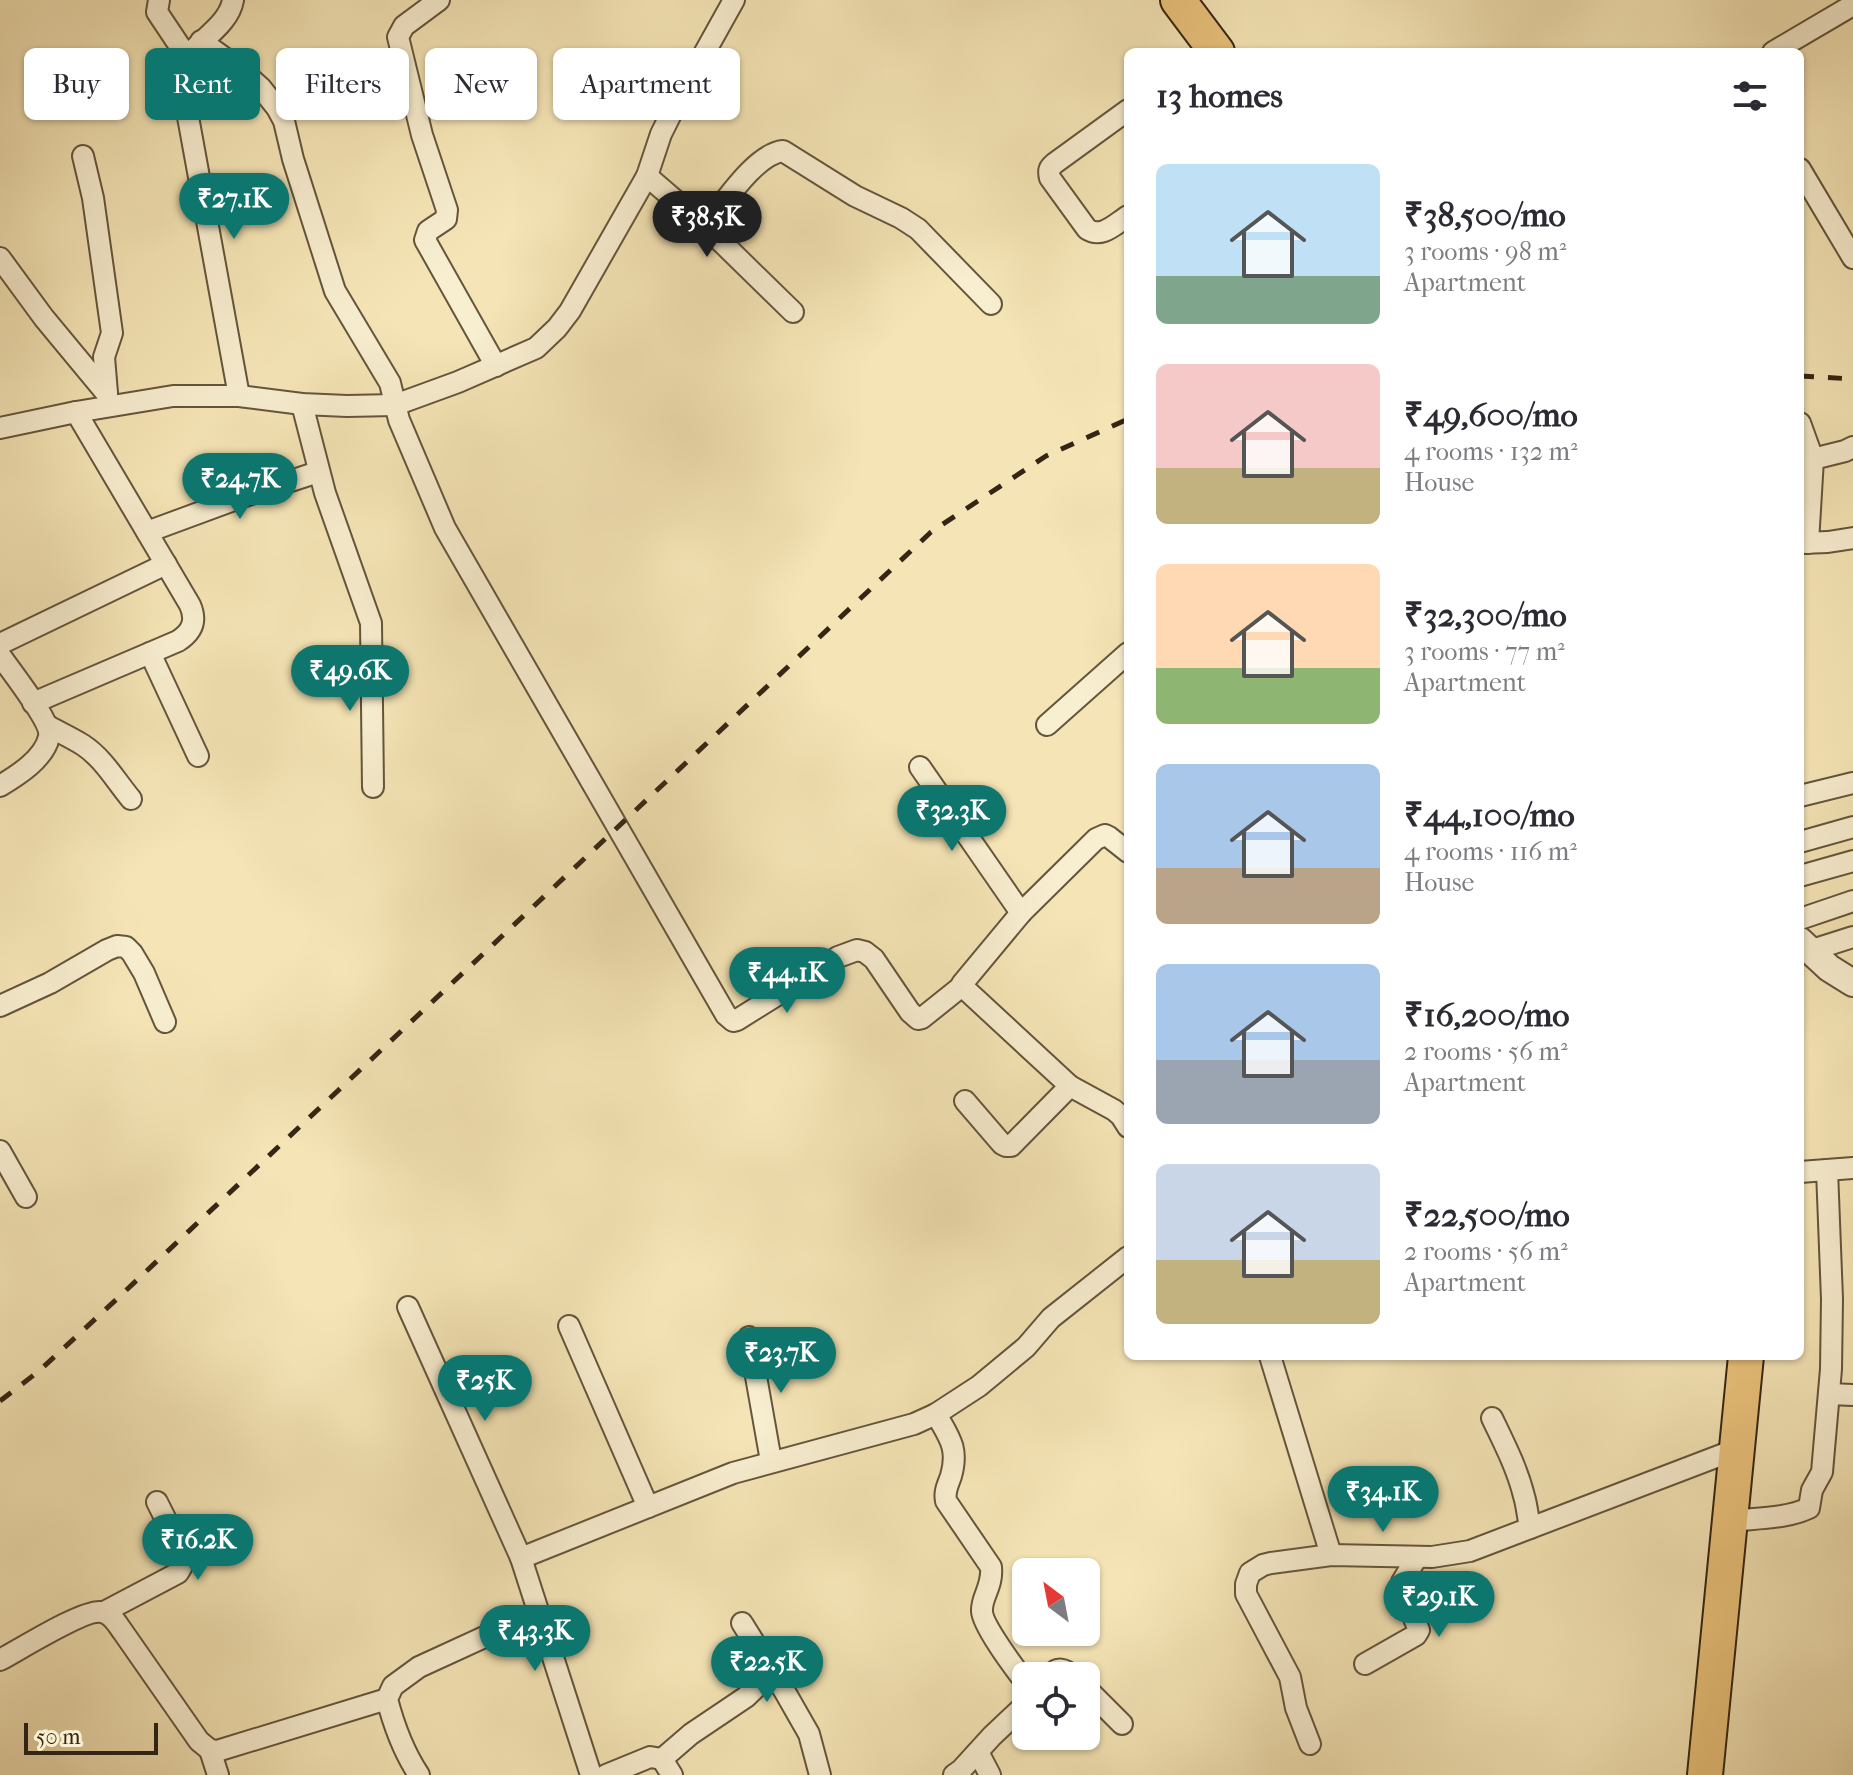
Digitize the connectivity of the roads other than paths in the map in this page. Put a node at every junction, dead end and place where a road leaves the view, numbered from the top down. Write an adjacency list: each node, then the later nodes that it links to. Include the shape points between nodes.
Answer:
1 (159, 0): 8 (street, via 157,12)
2 (233, 0): 7 (street, via 231,10)
3 (439, 0): 23 (street, via 404,26 398,37 447,210 446,219 428,231 425,240)
4 (734, 0): 15 (street, via 661,134)
5 (1178, 0): 10 (main road)
6 (1853, 5): 11 (street)
7 (201, 41): 9 (street); 27 (street, via 261,88 284,121 335,291 390,383)
8 (181, 48)
9 (195, 48)
10 (1211, 48)
11 (1780, 48)
12 (1124, 113): 17 (street, via 1048,172 1093,233)
13 (189, 120): 24 (street)
14 (83, 156): 25 (street, via 112,333 104,357)
15 (647, 176): 18 (street); 23 (street, via 557,328 536,348)
16 (1804, 176): 20 (street)
17 (1124, 219)
18 (705, 226): 21 (street, via 753,168 783,151 918,229); 22 (street)
19 (0, 258): 25 (street)
20 (1853, 258)
21 (991, 304)
22 (793, 312)
23 (496, 366): 27 (street)
24 (239, 396): 25 (street); 26 (street)
25 (108, 400): 28 (street)
26 (302, 404): 27 (street); 33 (street)
27 (395, 405): 63 (street, via 445,528 729,1018 737,1020 857,950 874,959 918,1019)
28 (76, 412): 29 (street); 34 (street)
29 (0, 428)
30 (1804, 434): 32 (street)
31 (1853, 447): 32 (street)
32 (1813, 459): 36 (street)
33 (318, 472): 34 (street); 49 (street, via 371,623)
34 (147, 532): 37 (street)
35 (1853, 538): 36 (street)
36 (1804, 543)
37 (166, 564): 38 (street); 39 (street, via 194,614 193,625 187,636)
38 (0, 644)
39 (150, 653): 42 (street); 45 (street)
40 (0, 655): 42 (street)
41 (1124, 657): 43 (street)
42 (33, 703): 44 (street)
43 (1047, 725)
44 (48, 726): 48 (street, via 49,736 36,758); 51 (street, via 91,752)
45 (198, 756)
46 (920, 767): 58 (street)
47 (1853, 783): 50 (street)
48 (0, 786)
49 (373, 787)
50 (1804, 795)
51 (131, 799)
52 (1853, 827): 53 (street)
53 (1804, 841)
54 (1124, 849): 58 (street, via 1105,835 1096,839)
55 (1853, 861): 56 (street)
56 (1804, 875)
57 (1853, 901): 59 (street)
58 (1021, 913): 63 (street)
59 (1804, 918)
60 (1853, 937): 61 (street)
61 (1804, 946): 62 (street)
62 (1853, 983)
63 (962, 986): 66 (street)
64 (0, 1006): 65 (street, via 117,946 126,947 136,960)
65 (165, 1022)
66 (1070, 1086): 67 (street, via 1011,1146 1002,1144); 68 (street)
67 (965, 1101)
68 (1124, 1121)
69 (0, 1151): 73 (street)
70 (1853, 1168): 71 (street)
71 (1827, 1170): 72 (street); 80 (street)
72 (1804, 1172)
73 (26, 1197)
74 (1124, 1260): 82 (street, via 1051,1318 979,1386)
75 (408, 1307): 92 (street)
76 (569, 1326): 87 (street)
77 (749, 1337): 85 (street)
78 (1271, 1360): 90 (street)
79 (1746, 1360): 84 (main road)
80 (1829, 1394): 81 (street); 88 (street, via 1822,1472 1809,1508)
81 (1853, 1395)
82 (936, 1414): 85 (street); 97 (street, via 955,1459 944,1495 991,1567 981,1613)
83 (1492, 1418): 89 (street, via 1517,1475)
84 (1737, 1449): 88 (main road); 89 (street)
85 (771, 1461): 87 (street)
86 (157, 1502): 93 (street, via 182,1552 183,1565 178,1573)
87 (648, 1507): 92 (street)
88 (1730, 1521): 115 (main road)
89 (1530, 1528): 91 (street, via 1470,1551)
90 (1331, 1555): 91 (street); 104 (street, via 1263,1565 1250,1573 1246,1584 1246,1594 1290,1677)
91 (1417, 1557): 98 (street, via 1401,1588 1419,1630)
92 (521, 1558): 94 (street)
93 (104, 1612): 96 (street, via 81,1617); 105 (street, via 191,1732)
94 (539, 1612): 100 (street, via 419,1667 393,1686); 110 (street)
95 (742, 1623): 99 (street)
96 (0, 1660)
97 (1012, 1663)
98 (1365, 1664)
99 (772, 1672): 107 (street, via 746,1697 691,1734); 112 (street, via 809,1734)
100 (387, 1699): 105 (street, via 236,1747); 109 (street, via 395,1729)
101 (1100, 1702): 103 (street)
102 (1012, 1717): 106 (street)
103 (1122, 1724)
104 (1310, 1744)
105 (210, 1750): 108 (street)
106 (978, 1752): 113 (street); 114 (street)
107 (667, 1767): 111 (street, via 650,1757)
108 (218, 1775)
109 (419, 1775)
110 (591, 1775)
111 (606, 1775)
112 (820, 1775)
113 (954, 1775)
114 (990, 1775)
115 (1706, 1775)

